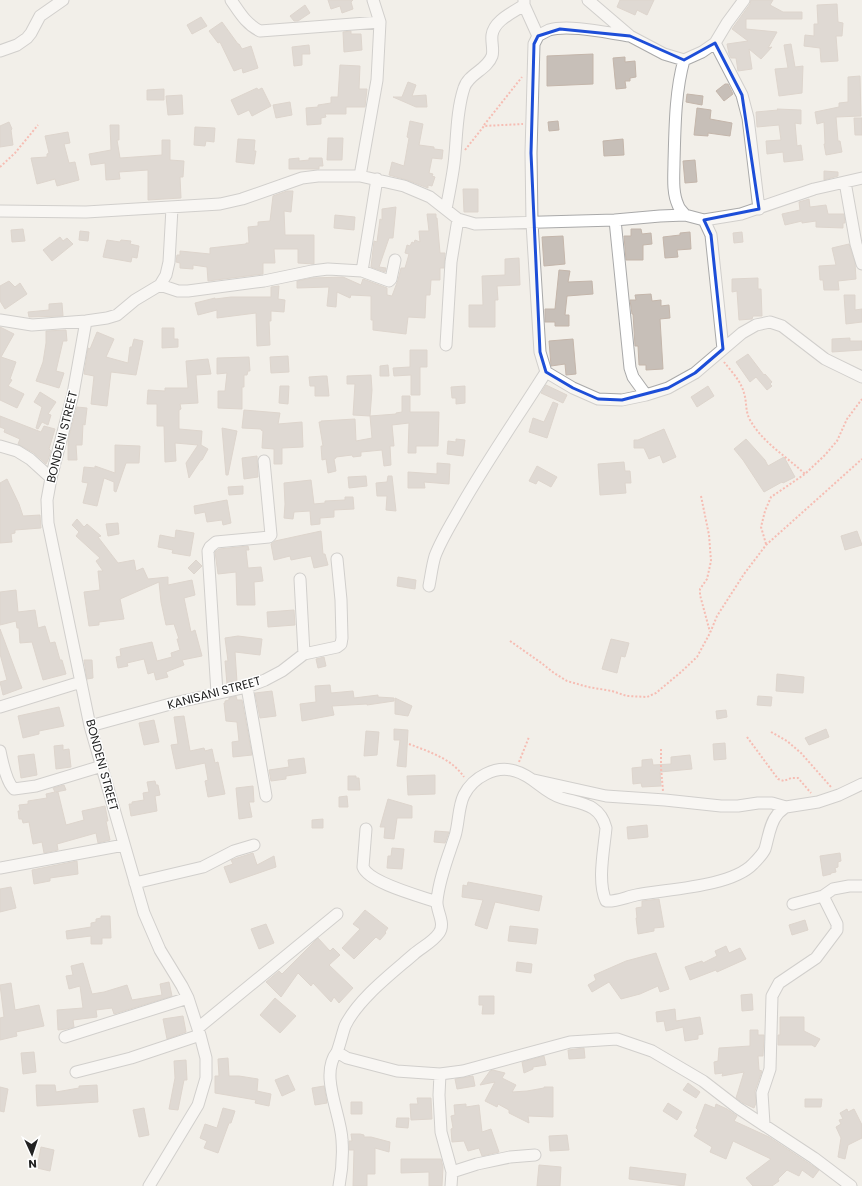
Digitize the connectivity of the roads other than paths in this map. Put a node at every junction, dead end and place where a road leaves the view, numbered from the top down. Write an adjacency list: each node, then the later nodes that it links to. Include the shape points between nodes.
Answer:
1 (63, 0): 11 (street, via 40,16 27,38)
2 (231, 0): 7 (street, via 251,27 260,31)
3 (373, 0): 7 (street)
4 (588, 0): 9 (street)
5 (744, 0): 10 (street)
6 (524, 2): 8 (street); 18 (street, via 493,29 492,57 464,87)
7 (380, 22): 13 (street, via 377,80)
8 (538, 36): 9 (street, via 549,30 560,29 592,30); 25 (street, via 534,44)
9 (630, 36): 12 (street, via 664,54)
10 (715, 43): 12 (street); 19 (street, via 742,95 748,118)
11 (0, 51)
12 (684, 60): 21 (street, via 677,102 674,180 678,206)
13 (360, 176): 15 (street); 17 (street, via 302,178 229,203)
14 (862, 178): 16 (street)
15 (377, 179): 18 (street, via 430,196); 28 (street)
16 (845, 182): 19 (street, via 788,197); 27 (street)
17 (172, 208): 20 (street, via 86,212); 29 (street, via 169,262)
18 (446, 209): 22 (street)
19 (759, 209): 24 (street)
20 (0, 211)
21 (685, 215): 23 (street); 24 (street)
22 (458, 219): 25 (street, via 476,224); 32 (street, via 451,262)
23 (615, 220): 25 (street); 36 (street, via 630,368 633,377)
24 (704, 220): 33 (street, via 711,235)
25 (532, 223): 34 (street, via 540,352)
26 (395, 260): 28 (street, via 389,281)
27 (862, 264)
28 (362, 271): 29 (street, via 328,269 188,291 178,291)
29 (160, 285): 31 (street, via 135,300 117,315)
30 (0, 320): 31 (street, via 32,325)
31 (86, 321): 39 (street, BONDENI STREET, via 73,394)
32 (446, 345)
33 (720, 351): 35 (street, via 742,333 756,325 770,322 782,326 825,359); 36 (street, via 695,373 668,388)
34 (546, 372): 36 (street, via 598,399 622,400); 42 (street, via 481,471 448,529 436,554)
35 (862, 377)
36 (646, 395)
37 (0, 446): 39 (street, via 30,459)
38 (264, 461): 46 (street, via 271,535 216,542 208,551)
39 (51, 478): 44 (street, BONDENI STREET, via 47,500 48,523)
40 (337, 559): 43 (street, KANISANI STREET, via 341,600 341,644)
41 (300, 579): 43 (street)
42 (429, 586)
43 (304, 654): 45 (street, KANISANI STREET, via 282,671)
44 (81, 682): 47 (street); 48 (street, BONDENI STREET)
45 (247, 687): 46 (street, KANISANI STREET); 53 (street)
46 (218, 693): 48 (street, KANISANI STREET)
47 (0, 707)
48 (90, 726): 50 (street, BONDENI STREET)
49 (0, 751): 50 (street, via 14,789 36,786)
50 (102, 766): 56 (street, BONDENI STREET)
51 (534, 780): 54 (street, via 606,796 721,806 772,803); 54 (street, via 554,796 592,806 604,821 606,828 603,894 606,901 613,902 637,894 675,890 732,878 752,865 764,851 776,815); 62 (street, via 515,771 500,770 489,772 470,787 464,795)
52 (862, 784): 54 (street, via 818,802)
53 (266, 796)
54 (786, 807)
55 (366, 830): 62 (street, via 363,867 366,872 378,881)
56 (124, 845): 58 (street); 59 (street, BONDENI STREET)
57 (254, 845): 59 (street, via 234,851 204,867)
58 (0, 868)
59 (135, 883): 65 (street, BONDENI STREET, via 160,950)
60 (862, 886): 61 (street, via 833,889)
61 (823, 896): 63 (street); 71 (street, via 837,924 837,930 816,958 779,983 772,996 770,1069 762,1093)
62 (437, 902): 68 (street, via 442,926 440,932 356,1009 346,1026)
63 (793, 904)
64 (337, 914): 66 (street)
65 (188, 998): 66 (street, BONDENI STREET); 67 (street)
66 (199, 1031): 69 (street, via 131,1058); 74 (street, BONDENI STREET, via 206,1058 206,1078 198,1105)
67 (66, 1037)
68 (337, 1052): 70 (street, via 347,1058 392,1069); 75 (street, via 331,1065 331,1082 342,1139)
69 (76, 1072)
70 (440, 1074): 71 (street, via 463,1071 570,1042 617,1039 652,1050 703,1081); 73 (street, via 441,1132)
71 (764, 1124): 77 (street)
72 (535, 1155): 73 (street, via 510,1157)
73 (452, 1172): 76 (street)
74 (149, 1186)
75 (339, 1186)
76 (451, 1186)
77 (850, 1186)

